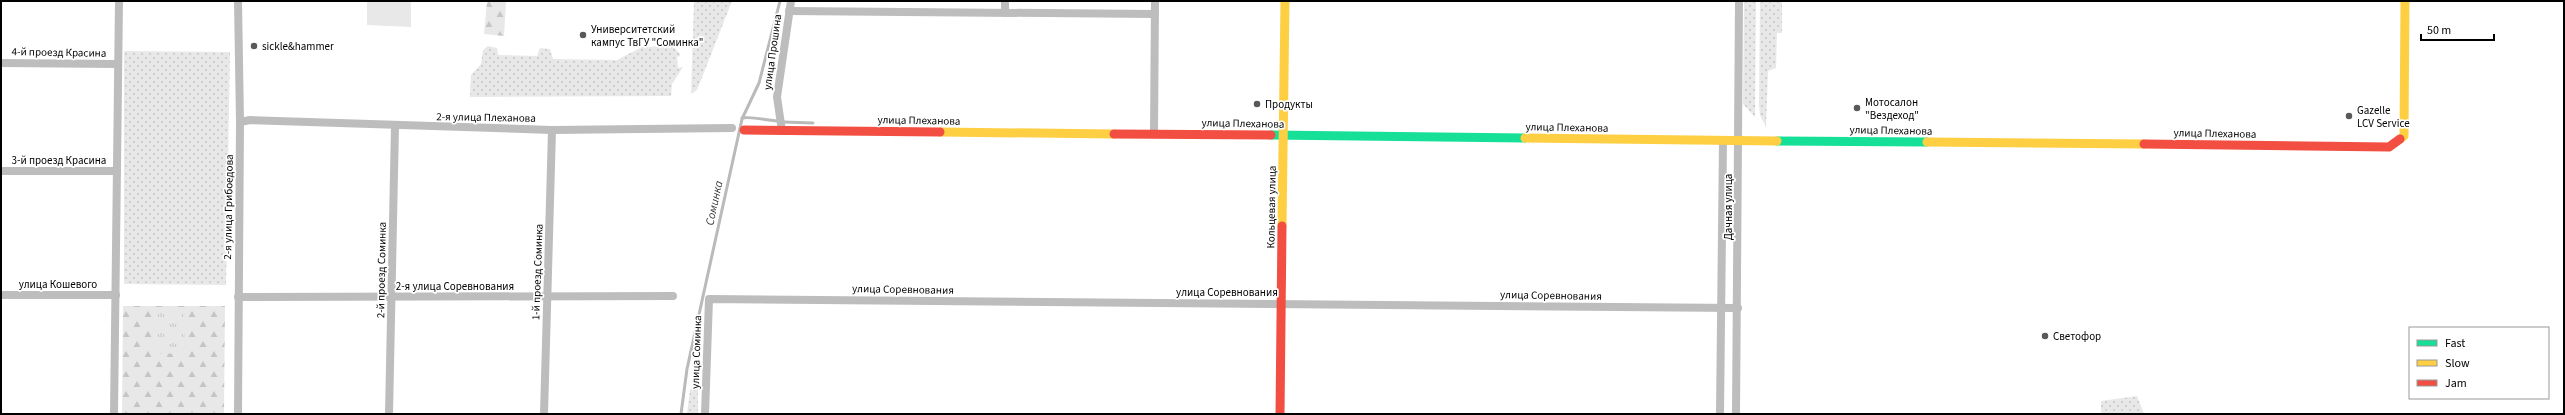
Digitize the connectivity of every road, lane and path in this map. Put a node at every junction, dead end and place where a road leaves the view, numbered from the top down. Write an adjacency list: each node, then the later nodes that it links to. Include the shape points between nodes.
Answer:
1 (119, 1): 13 (street)
2 (238, 1): 14 (street, 2-я улица Грибоедова)
3 (791, 1): 9 (street, улица Прошина)
4 (1005, 1): 10 (street)
5 (1155, 1): 11 (street)
6 (1284, 1): 21 (street, Кольцевая улица)
7 (1739, 1): 23 (street, Дачная улица)
8 (2404, 1): 23 (street, улица Плеханова, via 2404,136 2389,147)
9 (789, 11): 10 (street); 19 (street, улица Прошина, via 777,97)
10 (1005, 13): 11 (street)
11 (1155, 14): 20 (street)
12 (1, 63): 13 (street, 4-й проезд Красина)
13 (118, 64): 25 (street)
14 (240, 122): 15 (street, 2-я улица Плеханова, via 250,120); 30 (street, 2-я улица Грибоедова)
15 (395, 126): 17 (street, 2-я улица Плеханова); 31 (street, 2-й проезд Соминка)
16 (732, 128): 17 (street, 2-я улица Плеханова)
17 (552, 130): 28 (street, 1-й проезд Соминка)
18 (744, 130): 19 (street, улица Плеханова)
19 (782, 131): 20 (street, улица Плеханова)
20 (1154, 134): 21 (street, улица Плеханова)
21 (1284, 136): 22 (street, улица Плеханова); 33 (street, Кольцевая улица)
22 (1723, 140): 23 (street, улица Плеханова); 34 (street, Дачная улица)
23 (1739, 140): 35 (street, Дачная улица)
24 (1, 171): 25 (street, 3-й проезд Красина)
25 (117, 172): 27 (street)
26 (1, 295): 27 (street, улица Кошевого)
27 (116, 295): 36 (street)
28 (547, 296): 29 (street, 2-я улица Соревнования); 31 (street, 2-я улица Соревнования); 39 (street, 1-й проезд Соминка)
29 (673, 296)
30 (238, 297): 31 (street, 2-я улица Соревнования); 37 (street, 2-я улица Грибоедова)
31 (391, 297): 38 (street, 2-й проезд Соминка)
32 (716, 299): 33 (street, улица Соревнования); 40 (street, улица Соминка, via 709,299)
33 (1282, 304): 34 (street, улица Соревнования); 41 (street, Кольцевая улица)
34 (1721, 308): 35 (street, улица Соревнования); 42 (street, Дачная улица)
35 (1738, 308): 43 (street, Дачная улица)
36 (114, 414)
37 (238, 414)
38 (389, 414)
39 (544, 414)
40 (705, 414)
41 (1280, 414)
42 (1720, 414)
43 (1736, 414)

